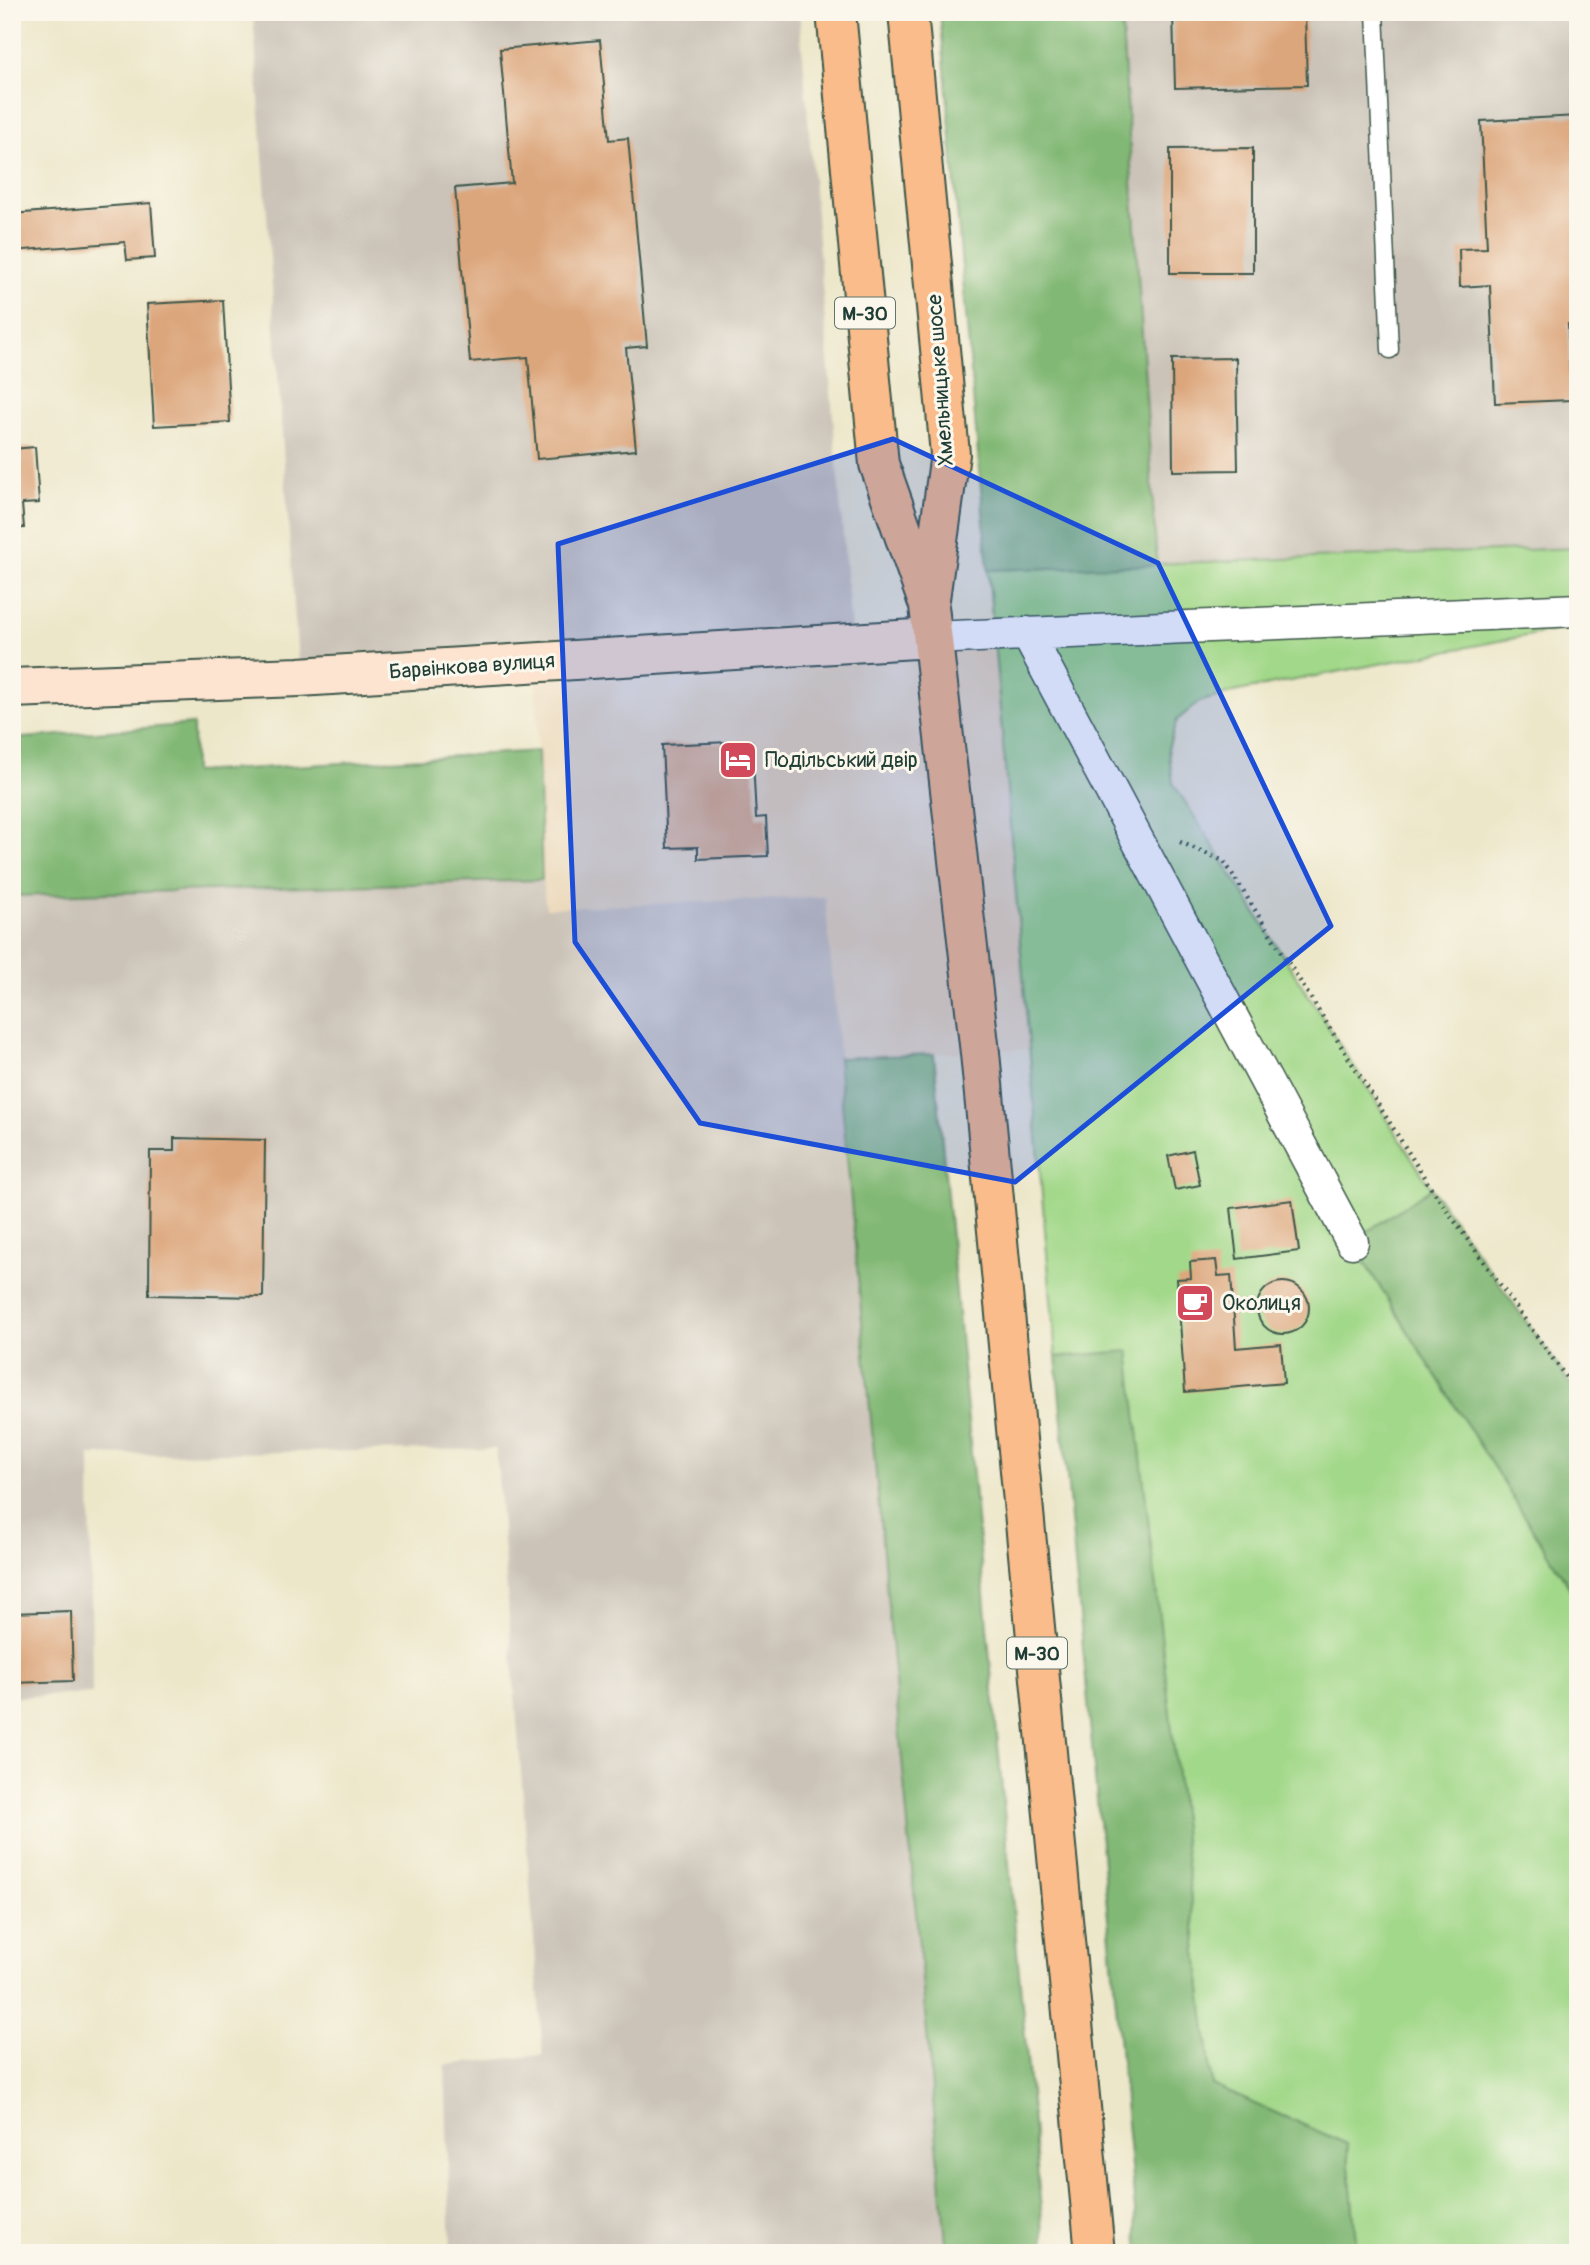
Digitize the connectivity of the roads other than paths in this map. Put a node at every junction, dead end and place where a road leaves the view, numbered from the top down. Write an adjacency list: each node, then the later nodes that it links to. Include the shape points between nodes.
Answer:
1 (836, 12): 6 (highway, М-30, via 879,464)
2 (908, 12): 6 (highway, Хмельницьке шосе / М-30, via 950,454)
3 (1375, 12): 4 (lane)
4 (1390, 349)
5 (1578, 610): 7 (street)
6 (930, 622): 7 (street); 8 (street, Барвінкова вулиця, via 299,677); 10 (highway, М-30, via 981,1067)
7 (1027, 633): 9 (street)
8 (12, 688)
9 (1352, 1242)
10 (1095, 2253)

